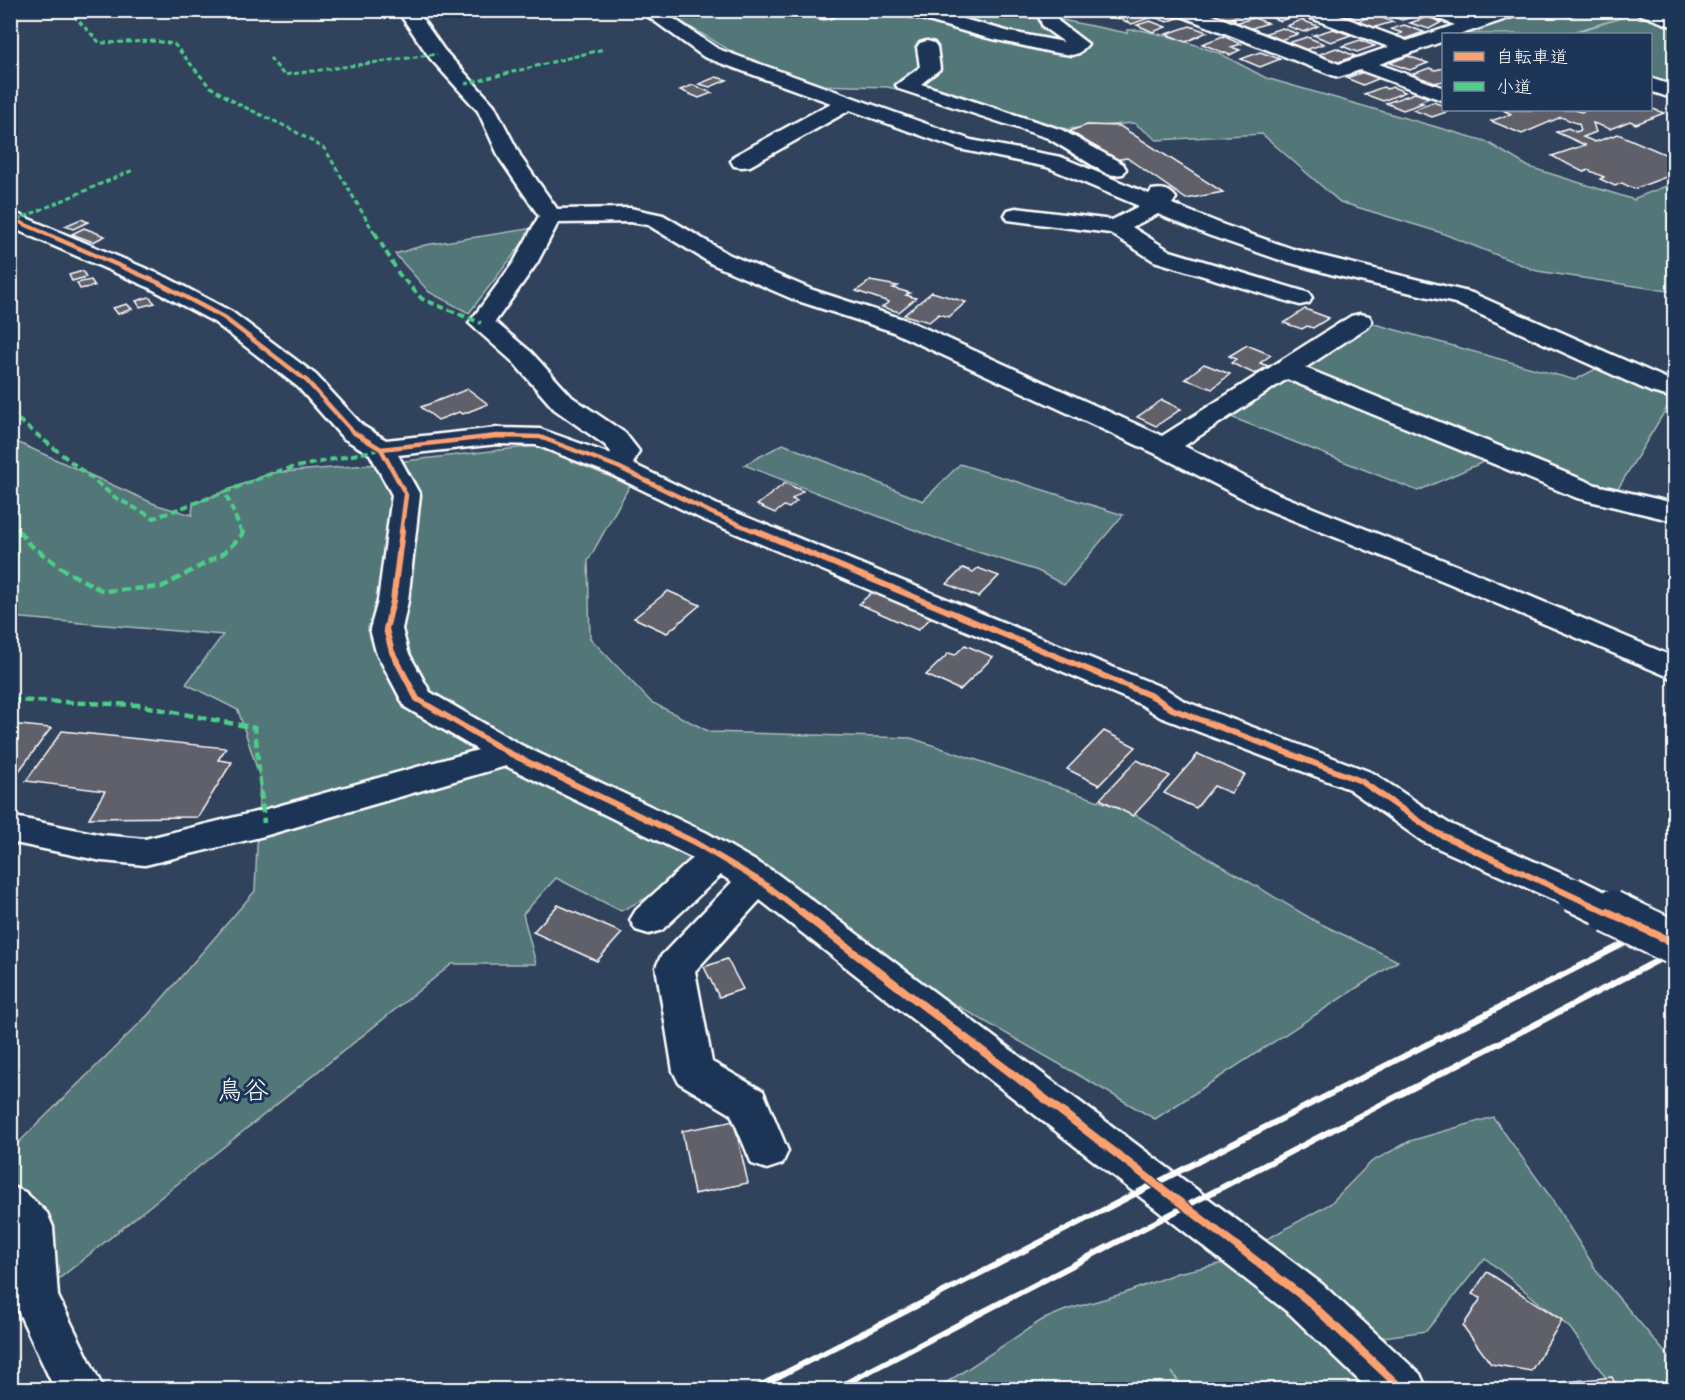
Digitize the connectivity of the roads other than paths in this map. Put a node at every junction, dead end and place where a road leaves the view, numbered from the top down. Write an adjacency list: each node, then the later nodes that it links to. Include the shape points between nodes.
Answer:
1 (406, 10): 24 (street, via 437,54 487,109 511,159)
2 (648, 10): 20 (street, via 711,53)
3 (910, 10): 4 (street, via 989,34 1072,49 1079,44 1050,23 1047,14)
4 (1055, 10)
5 (1182, 10): 16 (street, via 1339,71)
6 (1306, 10): 15 (street)
7 (1432, 10): 11 (street)
8 (1515, 10): 11 (street)
9 (1645, 10): 10 (street)
10 (1674, 22)
11 (1473, 25): 12 (street)
12 (1450, 33)
13 (1442, 36): 15 (street)
14 (927, 47): 22 (street, via 930,69 906,85 1055,134 1165,198)
15 (1408, 48): 16 (street)
16 (1361, 64): 19 (street)
17 (1652, 85): 18 (street)
18 (1674, 93)
19 (1442, 95)
20 (847, 103): 21 (street); 22 (street, via 966,145 1053,162)
21 (742, 161)
22 (1158, 205): 26 (street); 30 (street, via 1285,254 1463,298)
23 (1016, 215): 26 (street)
24 (550, 216): 31 (street, via 630,215 655,220 720,259 804,295 900,326); 33 (street, via 525,263 481,322 522,357 563,403 615,439 625,451)
25 (10, 218): 32 (street, via 158,282 223,317 307,381 353,432)
26 (1116, 227): 27 (street, via 1162,256)
27 (1300, 298)
28 (1360, 321): 29 (street)
29 (1285, 369): 31 (street); 34 (street, via 1587,492)
30 (1674, 390)
31 (1164, 447): 35 (street, via 1268,500)
32 (381, 449): 33 (street, via 496,436 540,437); 36 (street, via 406,495 386,629 392,651 417,699)
33 (618, 467): 41 (street, bridge, via 712,513 1143,693 1172,709 1361,782 1435,832)
34 (1674, 512)
35 (1674, 669)
36 (509, 753): 37 (street, via 264,823 145,852 102,848); 38 (street)
37 (10, 829)
38 (718, 856): 39 (street); 40 (street)
39 (757, 879): 42 (street, via 675,967 693,1071 748,1103); 45 (street, via 1306,1299)
40 (649, 920)
41 (1674, 943)
42 (767, 1151)
43 (10, 1205): 44 (street, via 31,1227 35,1298)
44 (80, 1389)
45 (1403, 1389)

